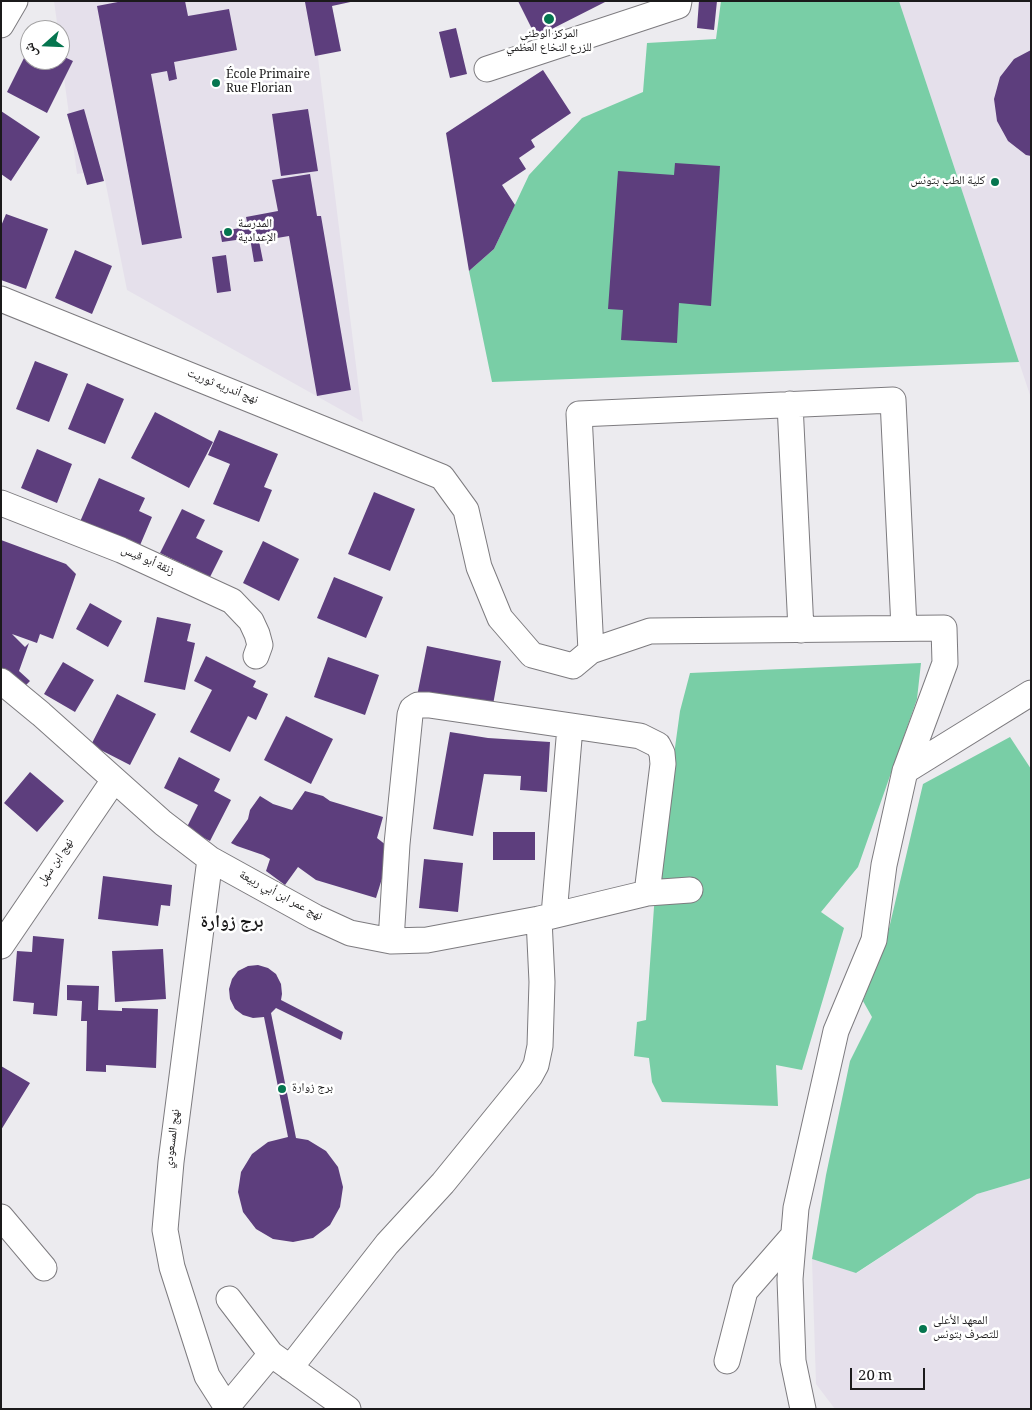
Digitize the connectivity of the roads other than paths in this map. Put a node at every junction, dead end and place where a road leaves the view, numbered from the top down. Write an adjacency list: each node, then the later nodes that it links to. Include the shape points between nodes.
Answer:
1 (15, 1): 3 (street)
2 (679, 1): 4 (street, via 678,6)
3 (1, 25)
4 (487, 69)
5 (1, 299): 10 (street, نهج أندريه ثوريت, via 442,477 466,510 479,567 500,618 532,655 573,666)
6 (790, 404): 8 (street, via 893,400); 9 (street); 10 (street, via 579,414)
7 (1, 503): 11 (street, زنقة أبو قيس, via 121,550 232,601 251,621 260,645)
8 (904, 628): 9 (street); 15 (street, via 944,628 945,662)
9 (801, 630): 10 (street, via 650,632)
10 (591, 651)
11 (256, 656)
12 (1, 681): 16 (street, نهج عمر ابن أبي ربيعة)
13 (1031, 693): 15 (street)
14 (570, 727): 19 (street, via 640,736 658,746 662,753); 20 (street); 21 (street, via 429,705 412,709 397,844)
15 (905, 771): 24 (street, via 884,865 874,940 836,1031 796,1208)
16 (114, 780): 17 (street, نهج عمر ابن أبي ربيعة); 22 (street, نهج ابن سهل)
17 (210, 859): 21 (street, نهج عمر ابن أبي ربيعة, via 315,918 350,933); 29 (street, نهج المسعودي, via 170,1162 165,1230 172,1267 207,1376)
18 (690, 890): 19 (street, نهج عمر ابن أبي ربيعة)
19 (647, 894): 20 (street, نهج عمر ابن أبي ربيعة)
20 (547, 917): 21 (street, نهج عمر ابن أبي ربيعة, via 427,940); 27 (street, via 540,1046 530,1076 442,1184)
21 (391, 941)
22 (1, 946)
23 (1, 1217): 25 (street)
24 (793, 1236): 28 (street, via 745,1291); 31 (street, via 790,1280 793,1361)
25 (44, 1268)
26 (229, 1299): 27 (street)
27 (280, 1361): 29 (street); 30 (street)
28 (727, 1361)
29 (227, 1408)
30 (348, 1409)
31 (803, 1409)

